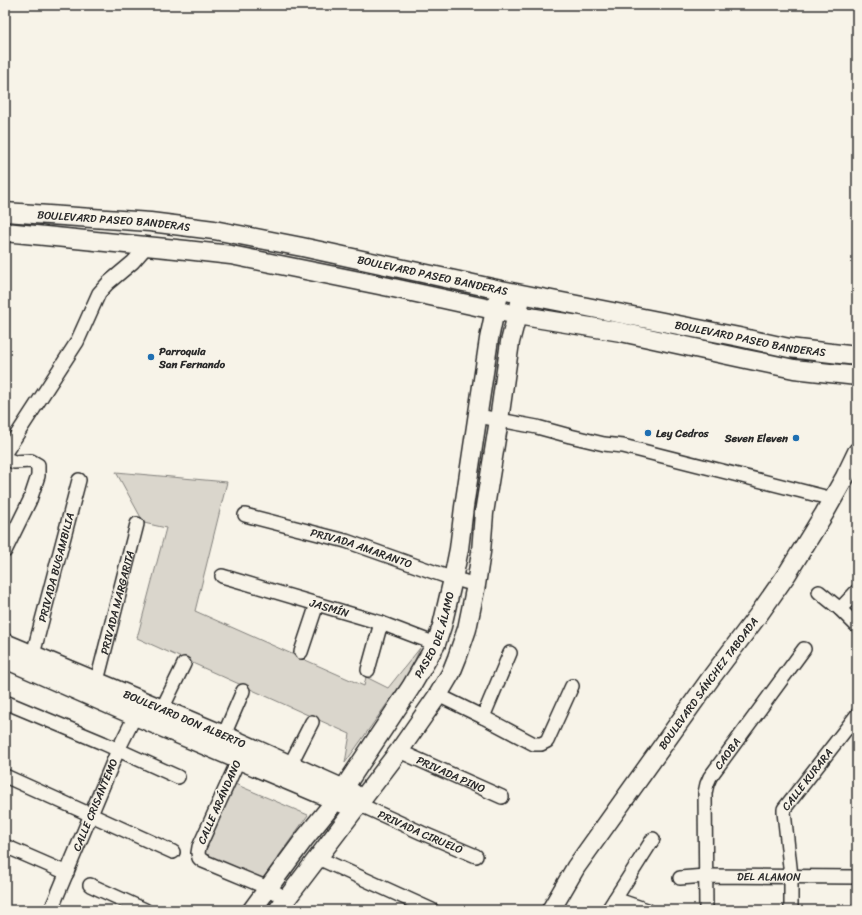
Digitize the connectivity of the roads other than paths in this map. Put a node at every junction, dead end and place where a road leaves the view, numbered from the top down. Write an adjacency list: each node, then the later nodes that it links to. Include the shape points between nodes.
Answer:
1 (5, 212): 4 (street, BOULEVARD PASEO BANDERAS, via 150,222 214,230)
2 (5, 232): 3 (street, BOULEVARD PASEO BANDERAS)
3 (147, 246): 6 (street, BOULEVARD PASEO BANDERAS, via 231,255); 20 (street, via 99,293 77,342 6,453 7,459 14,462 31,461 38,465 38,476 30,500)
4 (501, 290): 5 (street, BOULEVARD PASEO BANDERAS); 6 (street, PASEO DEL ÁLAMO)
5 (523, 294): 7 (street); 8 (street, BOULEVARD PASEO BANDERAS, via 789,348)
6 (495, 310): 7 (street, BOULEVARD PASEO BANDERAS); 12 (street, PASEO DEL ÁLAMO)
7 (517, 315): 9 (street, BOULEVARD PASEO BANDERAS, via 621,332 794,369); 13 (street, via 510,342)
8 (857, 356)
9 (836, 374): 10 (street, BOULEVARD PASEO BANDERAS); 11 (street, via 853,382)
10 (857, 376)
11 (857, 387)
12 (478, 416): 13 (street); 19 (street, PASEO DEL ÁLAMO)
13 (499, 420): 16 (street, via 552,430 598,443 623,446); 21 (street, via 484,513)
14 (857, 452): 16 (street, BOULEVARD SÁNCHEZ TABOADA)
15 (79, 480): 37 (street, PRIVADA BUGAMBILIA)
16 (833, 499): 79 (street, BOULEVARD SÁNCHEZ TABOADA, via 787,574 576,867)
17 (245, 515): 23 (street, PRIVADA AMARANTO, via 346,541)
18 (137, 524): 40 (street, PRIVADA MARGARITA)
19 (459, 549): 21 (street); 23 (street, PASEO DEL ÁLAMO)
20 (5, 551)
21 (481, 552): 24 (street)
22 (222, 576): 27 (street, JASMÍN)
23 (453, 579): 24 (street, PRIVADA AMARANTO); 32 (street, PASEO DEL ÁLAMO)
24 (476, 585): 43 (street, via 467,629 451,673)
25 (857, 591): 28 (street)
26 (820, 592): 28 (street)
27 (316, 604): 29 (street, JASMÍN); 34 (street)
28 (840, 609): 30 (street)
29 (381, 623): 32 (street, JASMÍN); 39 (street)
30 (857, 626)
31 (5, 643): 37 (street, BOULEVARD DON ALBERTO)
32 (436, 644): 57 (street, PASEO DEL ÁLAMO, via 411,687)
33 (804, 649): 67 (street, CAOBA, via 710,777 705,793)
34 (301, 652)
35 (510, 653): 48 (street)
36 (5, 659): 37 (street, BOULEVARD DON ALBERTO)
37 (31, 663): 40 (street, BOULEVARD DON ALBERTO); 45 (street, BOULEVARD DON ALBERTO)
38 (184, 664): 46 (street)
39 (368, 670)
40 (97, 681): 45 (street, BOULEVARD DON ALBERTO)
41 (572, 686): 48 (street, via 546,740 541,744 534,744)
42 (243, 691): 50 (street)
43 (438, 696): 48 (street); 52 (street)
44 (5, 702): 51 (street)
45 (139, 709): 46 (street, BOULEVARD DON ALBERTO); 51 (street, CALLE CRISANTEMO); 53 (street, BOULEVARD DON ALBERTO)
46 (162, 709): 50 (street, BOULEVARD DON ALBERTO)
47 (857, 715): 68 (street, CALLE KURARA, via 784,809)
48 (483, 717)
49 (312, 722): 54 (street)
50 (224, 735): 53 (street, BOULEVARD DON ALBERTO)
51 (118, 750): 56 (street); 60 (street, CALLE CRISANTEMO)
52 (399, 751): 58 (street, PRIVADA PINO); 59 (street)
53 (242, 752): 54 (street, BOULEVARD DON ALBERTO); 57 (street, BOULEVARD DON ALBERTO); 72 (street, CALLE ARÁNDANO, via 198,853 203,861)
54 (290, 765): 57 (street, BOULEVARD DON ALBERTO)
55 (5, 776): 60 (street)
56 (178, 777)
57 (340, 794): 59 (street, BOULEVARD DON ALBERTO); 72 (street, PASEO DEL ÁLAMO)
58 (502, 797)
59 (361, 805): 64 (street, PRIVADA CIRUELO); 65 (street)
60 (91, 815): 63 (street); 66 (street, CALLE CRISANTEMO)
61 (653, 839): 74 (street)
62 (5, 846): 66 (street)
63 (173, 852)
64 (476, 856)
65 (318, 858): 73 (street); 78 (street)
66 (67, 873): 75 (street, CALLE CRISANTEMO)
67 (705, 876): 68 (street, DEL ALAMON); 70 (street, DEL ALAMON); 81 (street, CAOBA)
68 (791, 876): 69 (street, DEL ALAMON); 82 (street, CALLE KURARA)
69 (857, 877)
70 (680, 878)
71 (90, 885): 76 (street)
72 (268, 888): 73 (street, CALLE ARÁNDANO); 77 (street, PASEO DEL ÁLAMO)
73 (283, 904)
74 (612, 905): 80 (street)
75 (51, 910)
76 (145, 910)
77 (252, 910)
78 (432, 910)
79 (551, 910)
80 (647, 910)
81 (706, 910)
82 (791, 910)

